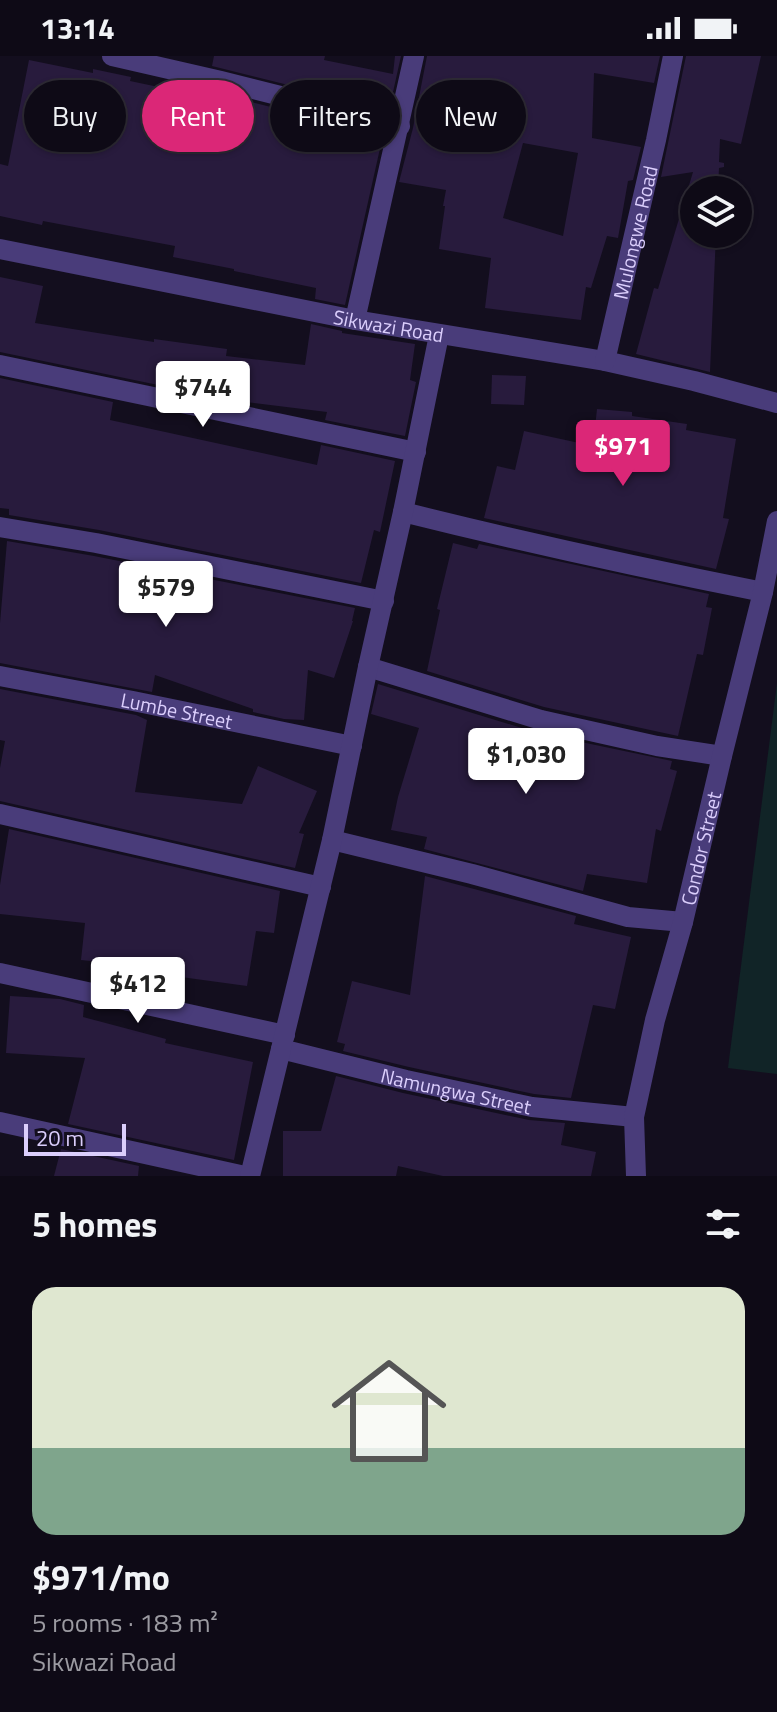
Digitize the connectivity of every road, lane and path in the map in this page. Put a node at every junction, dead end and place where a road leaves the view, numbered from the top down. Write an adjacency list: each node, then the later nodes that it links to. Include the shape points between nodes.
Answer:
1 (112, 56): 4 (street)
2 (414, 56): 5 (street)
3 (673, 56): 10 (street, Mulongwe Road)
4 (270, 93)
5 (400, 126)
6 (394, 152): 8 (street)
7 (0, 249): 8 (street, Sikwazi Road)
8 (355, 320): 9 (street, Sikwazi Road)
9 (439, 335): 10 (street, Sikwazi Road); 13 (street)
10 (605, 361): 12 (street, Sikwazi Road)
11 (0, 365): 13 (street)
12 (777, 403)
13 (416, 452): 14 (street)
14 (403, 512): 17 (street); 18 (street)
15 (777, 521): 17 (street, Condor Street)
16 (0, 527): 18 (street)
17 (763, 592): 22 (street, Condor Street)
18 (384, 601): 19 (street)
19 (368, 667): 21 (street); 22 (street, via 541,720)
20 (0, 676): 21 (street, Lumbe Street)
21 (352, 746): 24 (street)
22 (722, 756): 26 (street, Condor Street)
23 (0, 814): 25 (street)
24 (332, 840): 25 (street); 26 (street, via 628,917)
25 (321, 887): 28 (street)
26 (683, 922): 29 (street, Condor Street)
27 (0, 973): 28 (street, Namungwa Street)
28 (283, 1042): 29 (street, Namungwa Street, via 406,1080 532,1107); 31 (street)
29 (634, 1117): 32 (street, Condor Street)
30 (0, 1122): 31 (street)
31 (247, 1176)
32 (636, 1176)

